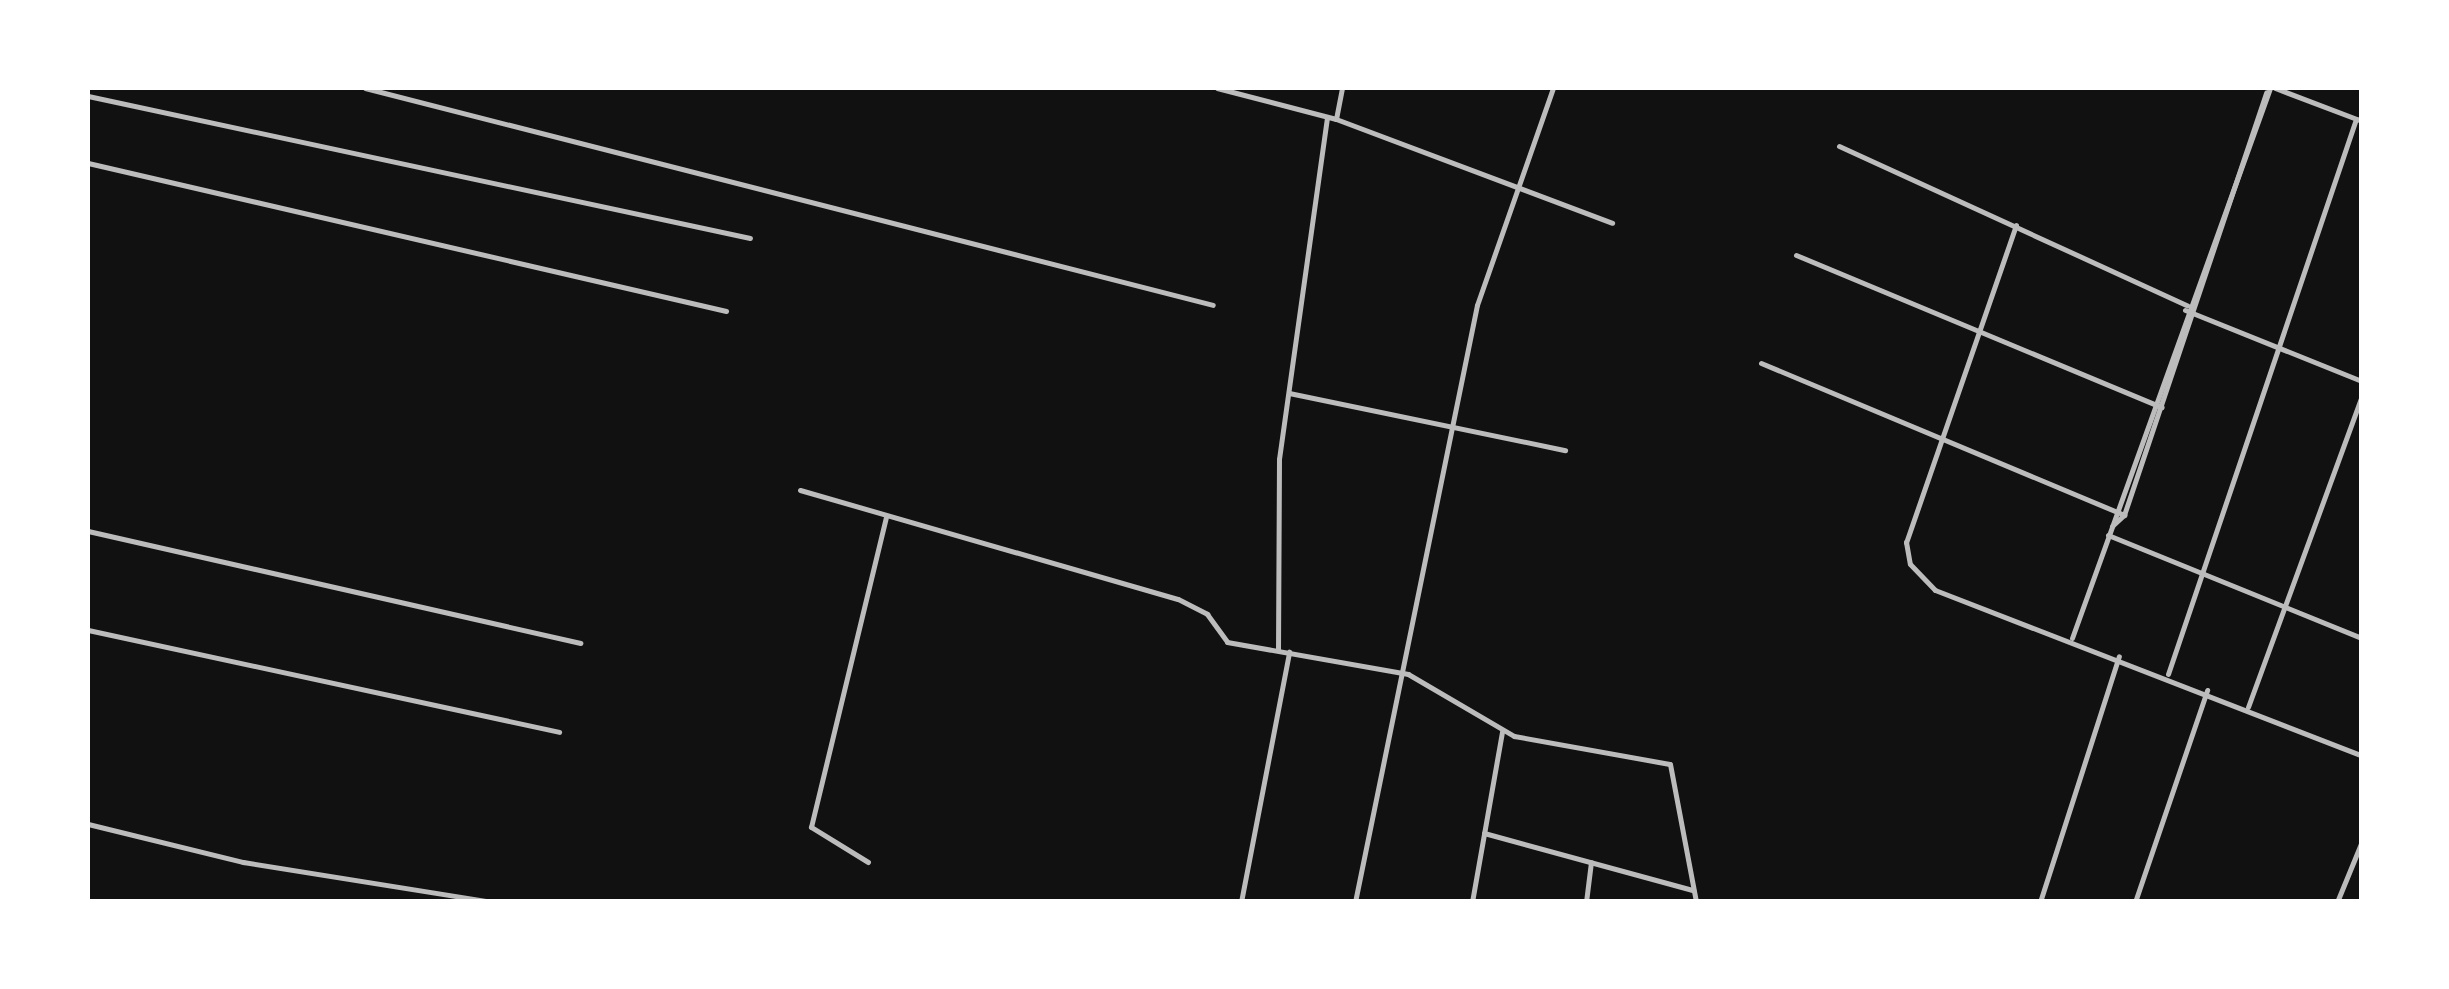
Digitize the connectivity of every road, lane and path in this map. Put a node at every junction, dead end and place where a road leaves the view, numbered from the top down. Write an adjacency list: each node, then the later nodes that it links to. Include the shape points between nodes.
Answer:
1 (365, 88): 17 (street)
2 (1216, 88): 7 (street)
3 (1342, 88): 8 (street)
4 (1553, 88): 12 (street)
5 (2272, 89): 9 (street); 18 (street); 20 (street)
6 (88, 96): 15 (street)
7 (1326, 118): 8 (street); 25 (street)
8 (1336, 119): 12 (street)
9 (2359, 120): 22 (street)
10 (1839, 146): 14 (street)
11 (88, 163): 19 (street)
12 (1514, 183): 13 (street); 29 (street, via 1477,304)
13 (1612, 223)
14 (2016, 225): 18 (street); 21 (street)
15 (750, 238)
16 (1796, 254): 21 (street)
17 (1213, 305)
18 (2186, 308): 20 (street); 27 (street)
19 (726, 311)
20 (2195, 311): 22 (street); 28 (street)
21 (1979, 331): 27 (street); 30 (street)
22 (2279, 348): 24 (street); 39 (street)
23 (1760, 364): 30 (street)
24 (2362, 381)
25 (1289, 393): 29 (street); 45 (street, via 1279,458)
26 (2362, 395): 40 (street)
27 (2153, 403): 28 (street); 33 (street)
28 (2162, 407): 34 (street)
29 (1454, 427): 31 (street); 48 (street)
30 (1943, 435): 33 (street); 43 (street, via 1906,542 1910,564 1935,590)
31 (1565, 450)
32 (800, 490): 35 (street)
33 (2115, 511): 34 (street); 36 (street)
34 (2124, 514): 36 (street)
35 (886, 518): 45 (street, via 1178,599 1206,614 1218,637); 58 (street, via 810,827)
36 (2112, 526): 38 (street)
37 (88, 531): 44 (street)
38 (2108, 534): 39 (street); 43 (street)
39 (2203, 573): 40 (street); 49 (street)
40 (2285, 608): 42 (street); 51 (street)
41 (88, 630): 53 (street)
42 (2362, 638)
43 (2072, 639): 47 (street)
44 (580, 644)
45 (1278, 650): 46 (street)
46 (1289, 652): 48 (street); 62 (street)
47 (2119, 656): 49 (street); 67 (street)
48 (1408, 674): 52 (street); 63 (street)
49 (2168, 674): 50 (street)
50 (2207, 690): 51 (street); 68 (street)
51 (2248, 707): 54 (street)
52 (1502, 731): 56 (street); 60 (street, via 1670,764)
53 (559, 732)
54 (2362, 756)
55 (88, 824): 61 (street, via 244,862)
56 (1484, 833): 59 (street); 64 (street)
57 (2362, 841): 69 (street)
58 (868, 862)
59 (1591, 862): 60 (street); 65 (street)
60 (1694, 890): 66 (street)
61 (492, 902)
62 (1242, 902)
63 (1356, 902)
64 (1472, 902)
65 (1586, 902)
66 (1696, 902)
67 (2040, 902)
68 (2135, 902)
69 (2338, 902)

